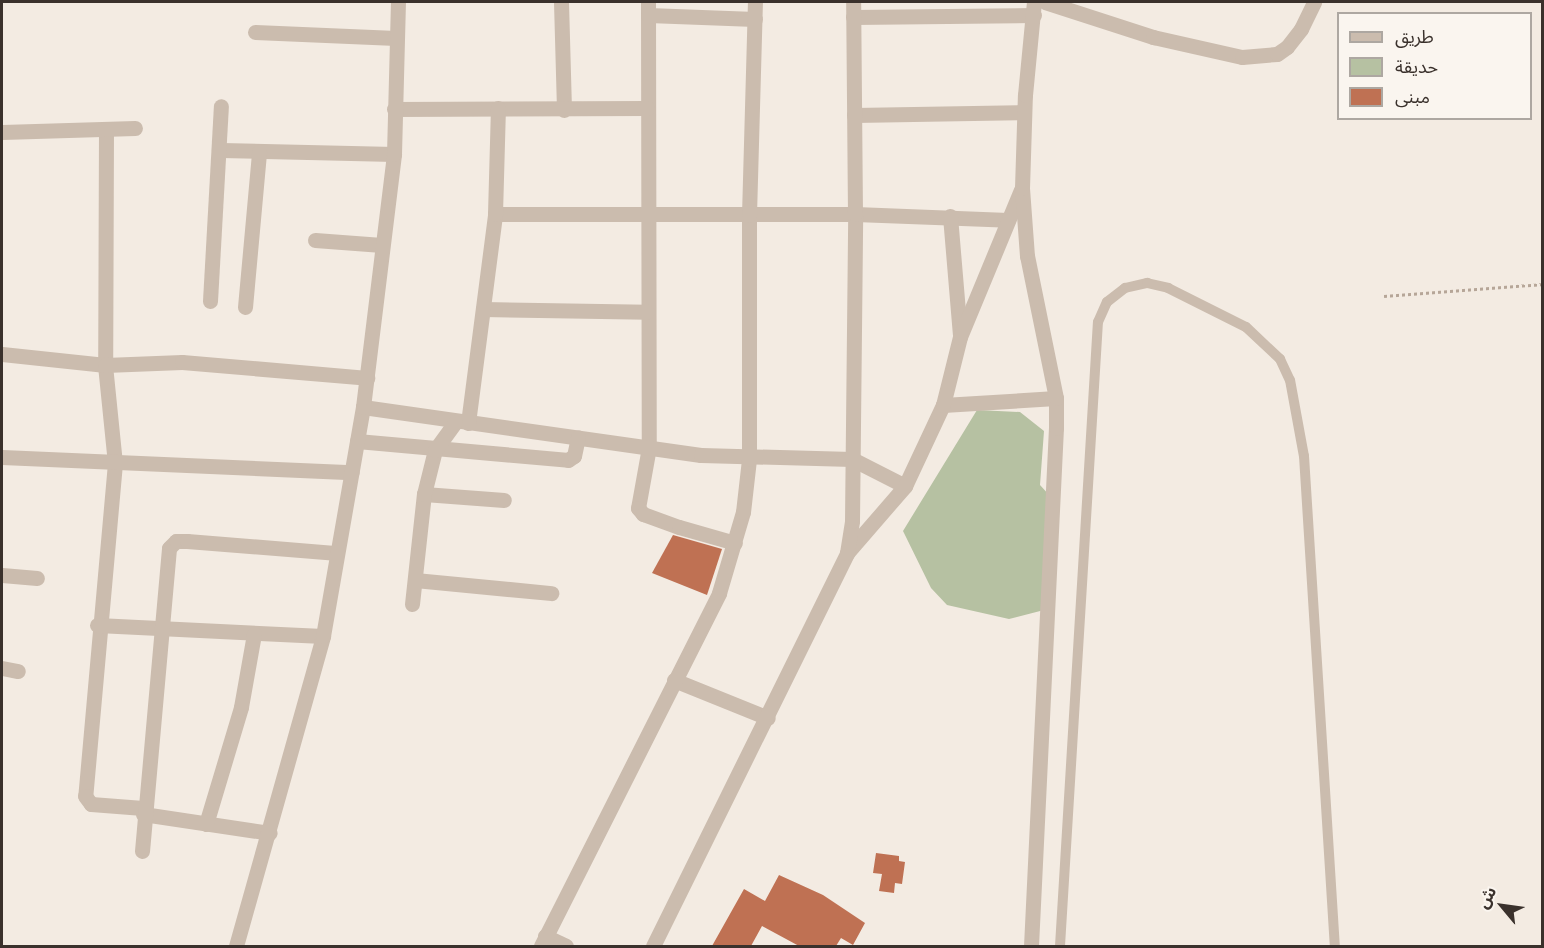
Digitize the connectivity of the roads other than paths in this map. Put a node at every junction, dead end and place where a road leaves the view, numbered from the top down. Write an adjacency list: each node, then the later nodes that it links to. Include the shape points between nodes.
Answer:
1 (398, 2): 11 (street)
2 (561, 2): 16 (street)
3 (755, 2): 9 (street)
4 (1045, 2): 5 (street, via 1153,37 1250,57 1277,54 1287,47 1302,28)
5 (1314, 2)
6 (648, 8): 9 (street); 14 (street)
7 (1034, 8): 8 (street); 17 (street)
8 (853, 9): 18 (street)
9 (755, 19): 29 (street)
10 (255, 32): 11 (street)
11 (396, 38): 15 (street)
12 (221, 106): 22 (street)
13 (498, 108): 15 (street); 16 (street); 27 (street)
14 (647, 108): 16 (street); 26 (street)
15 (394, 109): 24 (street)
16 (564, 110)
17 (1024, 112): 18 (street); 25 (street)
18 (854, 115): 28 (street)
19 (135, 128): 20 (street)
20 (106, 130): 21 (street); 40 (street)
21 (2, 132)
22 (221, 150): 23 (street); 34 (street)
23 (259, 152): 24 (street); 35 (street)
24 (394, 154): 33 (street)
25 (1022, 188): 31 (street); 42 (street, via 1027,256)
26 (649, 213): 27 (street); 29 (street); 37 (street)
27 (495, 214): 36 (street)
28 (855, 214): 29 (street); 30 (street); 52 (street)
29 (749, 215): 51 (street)
30 (950, 216): 31 (street); 38 (street)
31 (1008, 220): 38 (street)
32 (315, 240): 33 (street)
33 (382, 245): 41 (street)
34 (210, 301)
35 (245, 307)
36 (483, 309): 37 (street); 45 (street)
37 (646, 312): 48 (street)
38 (960, 337): 43 (street)
39 (2, 354): 40 (street)
40 (105, 365): 41 (street, via 182,362); 53 (street)
41 (367, 378): 44 (street)
42 (1056, 398): 43 (street); 82 (street, via 1042,782)
43 (943, 405): 55 (street)
44 (363, 407): 45 (street); 47 (street)
45 (461, 423): 46 (street); 49 (street)
46 (578, 437): 48 (street); 49 (street, via 574,456 568,460)
47 (357, 441): 49 (street); 54 (street)
48 (649, 447): 51 (street); 58 (street, via 638,502 643,514)
49 (435, 450): 56 (street)
50 (2, 457): 53 (street)
51 (749, 459): 52 (street); 58 (street, via 744,512)
52 (852, 459): 55 (street); 60 (street)
53 (115, 463): 54 (street); 66 (street)
54 (351, 472): 59 (street)
55 (905, 486): 60 (street)
56 (423, 494): 57 (street); 63 (street)
57 (504, 500)
58 (735, 543): 72 (street, via 719,593)
59 (335, 553): 67 (street, via 176,541 169,548); 69 (street)
60 (847, 554): 73 (street)
61 (2, 575): 62 (street)
62 (37, 578)
63 (415, 580): 64 (street); 65 (street)
64 (551, 593)
65 (412, 604)
66 (98, 626): 67 (street); 74 (street, via 85,796 91,804)
67 (159, 626): 68 (street); 74 (street)
68 (254, 634): 69 (street); 75 (street, via 241,706)
69 (323, 636): 76 (street)
70 (2, 668): 71 (street)
71 (18, 671)
72 (675, 680): 73 (street); 78 (street)
73 (768, 718): 81 (street)
74 (143, 811): 75 (street); 77 (street)
75 (206, 824): 76 (street)
76 (270, 833): 79 (street)
77 (142, 851)
78 (543, 941): 80 (street)
79 (236, 946)
80 (566, 946)
81 (653, 946)
82 (1031, 946)
83 (1060, 946): 84 (lane, via 1098,322 1107,302 1125,288 1147,283 1168,288 1246,327 1280,359 1290,380 1304,456)
84 (1335, 946)

